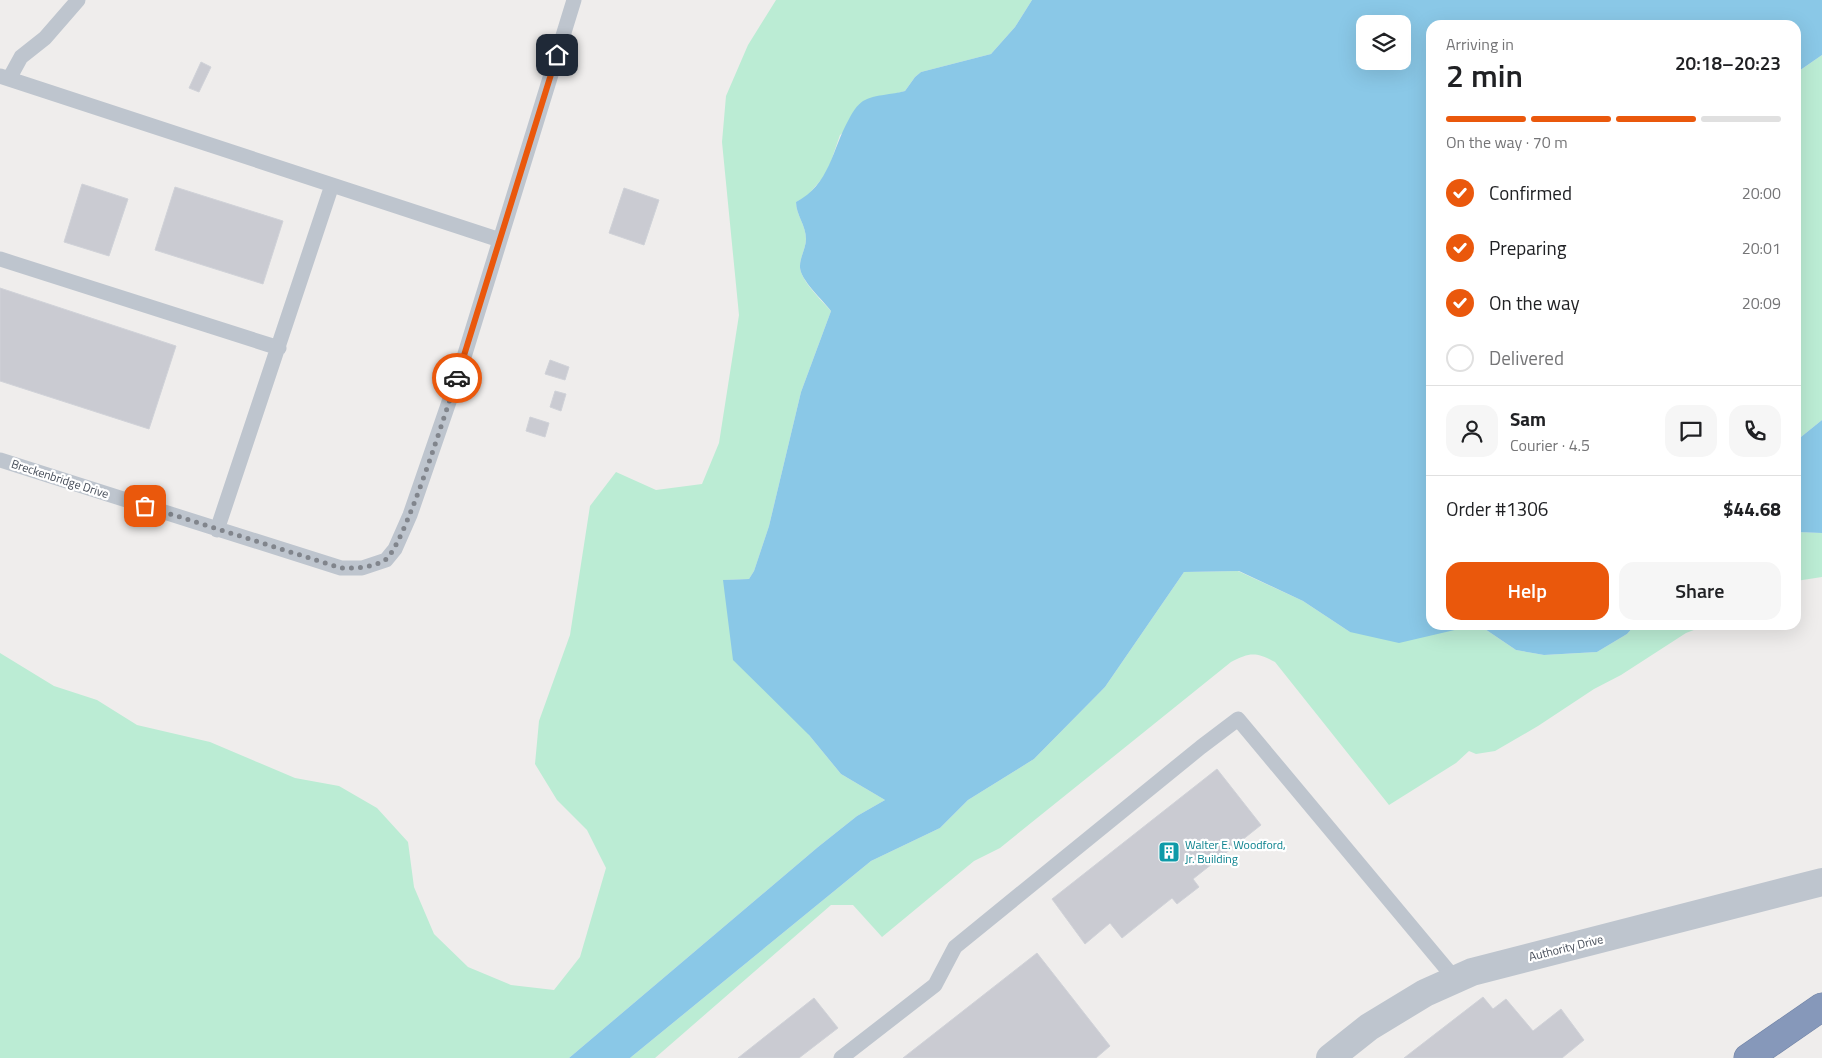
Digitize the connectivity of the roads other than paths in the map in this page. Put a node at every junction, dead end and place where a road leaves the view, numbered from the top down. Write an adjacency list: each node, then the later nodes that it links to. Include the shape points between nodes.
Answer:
1 (78, 0): 3 (lane, via 45,38 21,57)
2 (574, 0): 5 (lane, Breckenbridge Drive)
3 (3, 78): 4 (lane)
4 (332, 185): 5 (lane); 7 (lane)
5 (500, 240): 9 (lane, Breckenbridge Drive, via 410,515 395,549 386,560 362,568 341,568)
6 (0, 259): 7 (lane)
7 (279, 348): 9 (lane)
8 (0, 460): 9 (lane, Breckenbridge Drive)
9 (218, 530)
10 (1822, 882): 11 (street, Authority Drive)
11 (1455, 979): 13 (lane, via 1238,719 955,947 935,985); 14 (street, Authority Drive, via 1369,1027)
12 (1822, 1007): 15 (highway)
13 (841, 1058)
14 (1330, 1058)
15 (1748, 1058)

